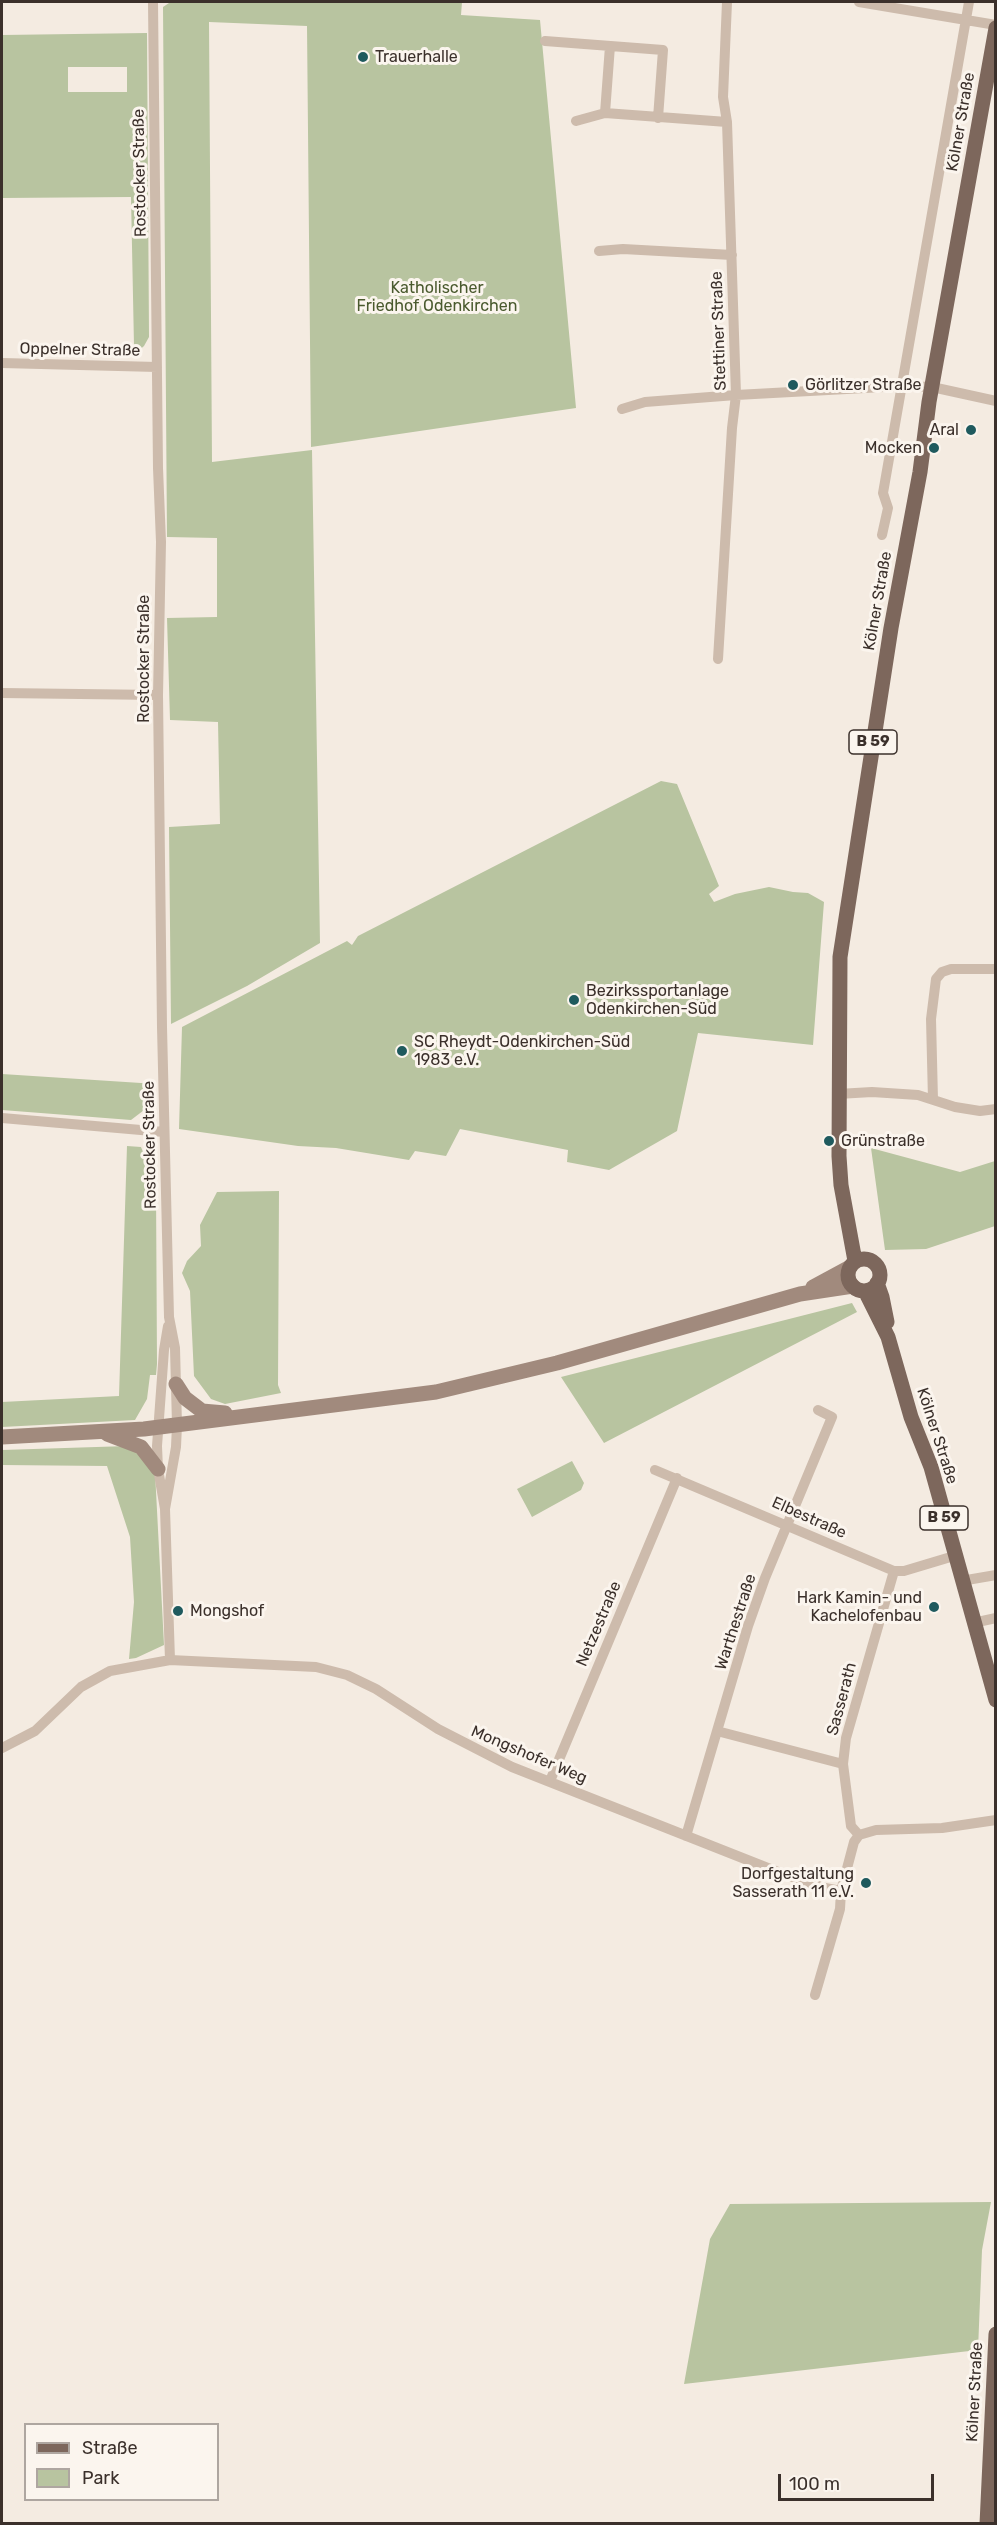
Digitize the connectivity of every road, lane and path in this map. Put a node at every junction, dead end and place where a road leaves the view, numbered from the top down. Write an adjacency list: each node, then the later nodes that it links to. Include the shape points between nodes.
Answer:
1 (153, 2): 16 (street, Rostocker Straße)
2 (727, 2): 12 (street, Stettiner Straße, via 723,64)
3 (859, 2): 5 (street)
4 (969, 2): 5 (street, Kölner Straße)
5 (965, 18): 6 (street); 17 (street, Kölner Straße)
6 (996, 27): 18 (main road, Kölner Straße / B 59)
7 (545, 41): 8 (street)
8 (610, 46): 9 (street); 10 (street, via 663,50)
9 (605, 113): 10 (street); 11 (street)
10 (658, 118): 12 (street)
11 (576, 121)
12 (727, 122): 14 (street, Stettiner Straße)
13 (599, 251): 14 (street)
14 (732, 255): 19 (street, Stettiner Straße)
15 (2, 363): 16 (street, Oppelner Straße)
16 (157, 367): 25 (street, Rostocker Straße, via 161,542)
17 (902, 386): 18 (street); 19 (street); 22 (street, Kölner Straße, via 883,494 888,508)
18 (932, 387): 20 (street); 27 (main road, Kölner Straße / B 59, via 840,957)
19 (736, 395): 21 (street, via 645,402); 23 (street, Stettiner Straße)
20 (996, 401)
21 (622, 409)
22 (882, 535)
23 (718, 659)
24 (2, 693): 25 (street)
25 (158, 695): 31 (street, Rostocker Straße)
26 (996, 969): 28 (street, via 951,969 936,979 931,1019)
27 (838, 1095): 28 (street, via 883,1093); 32 (main road, Kölner Straße / B 59, via 841,1185)
28 (933, 1100): 29 (street, via 980,1111)
29 (996, 1109)
30 (2, 1118): 31 (street)
31 (164, 1132): 35 (street, Rostocker Straße)
32 (858, 1263): 33 (main road, Kölner Straße / B 59, via 848,1277); 33 (main road, Kölner Straße / B 59, via 878,1269 879,1278); 34 (main road)
33 (865, 1287): 34 (main road); 48 (main road, Kölner Straße / B 59, via 882,1297 888,1337 911,1417 931,1467)
34 (800, 1293): 38 (main road, via 557,1363 447,1389)
35 (169, 1317): 36 (street, Rostocker Straße); 40 (street, Rostocker Straße)
36 (176, 1384): 38 (main road, via 185,1398 202,1411); 39 (street, Rostocker Straße)
37 (818, 1410): 47 (street, Warthestraße, via 831,1417)
38 (300, 1411): 39 (main road)
39 (177, 1425): 40 (main road); 46 (street, Rostocker Straße)
40 (157, 1428): 41 (main road); 43 (street, Rostocker Straße)
41 (101, 1432): 42 (main road); 43 (main road, via 141,1447)
42 (2, 1437)
43 (158, 1469): 46 (street, Rostocker Straße)
44 (655, 1470): 45 (street, Elbestraße)
45 (677, 1478): 47 (street, Elbestraße); 59 (street, Netzestraße)
46 (165, 1509): 54 (street)
47 (787, 1524): 49 (street, Elbestraße); 56 (street, Warthestraße, via 748,1626)
48 (954, 1556): 49 (street); 51 (main road, Kölner Straße / B 59)
49 (894, 1571): 58 (street, Sasserath, via 852,1715)
50 (996, 1575): 51 (street)
51 (961, 1581): 53 (main road, Kölner Straße / B 59)
52 (996, 1618): 53 (street)
53 (973, 1623): 55 (main road, Kölner Straße / B 59)
54 (170, 1660): 57 (street, via 110,1671 81,1687 35,1731); 59 (street, Mongshofer Weg, via 316,1668 347,1675 481,1753)
55 (996, 1700)
56 (717, 1731): 58 (street); 62 (street, Warthestraße)
57 (2, 1748)
58 (843, 1764): 61 (street, Sasserath, via 850,1826)
59 (550, 1781): 62 (street, Mongshofer Weg)
60 (996, 1820): 61 (street, via 942,1828 876,1830)
61 (859, 1835): 63 (street)
62 (686, 1836): 63 (street, Mongshofer Weg, via 783,1874)
63 (841, 1891): 64 (street, via 840,1909)
64 (815, 1995)
65 (996, 2334): 66 (main road, Kölner Straße)
66 (987, 2523)

